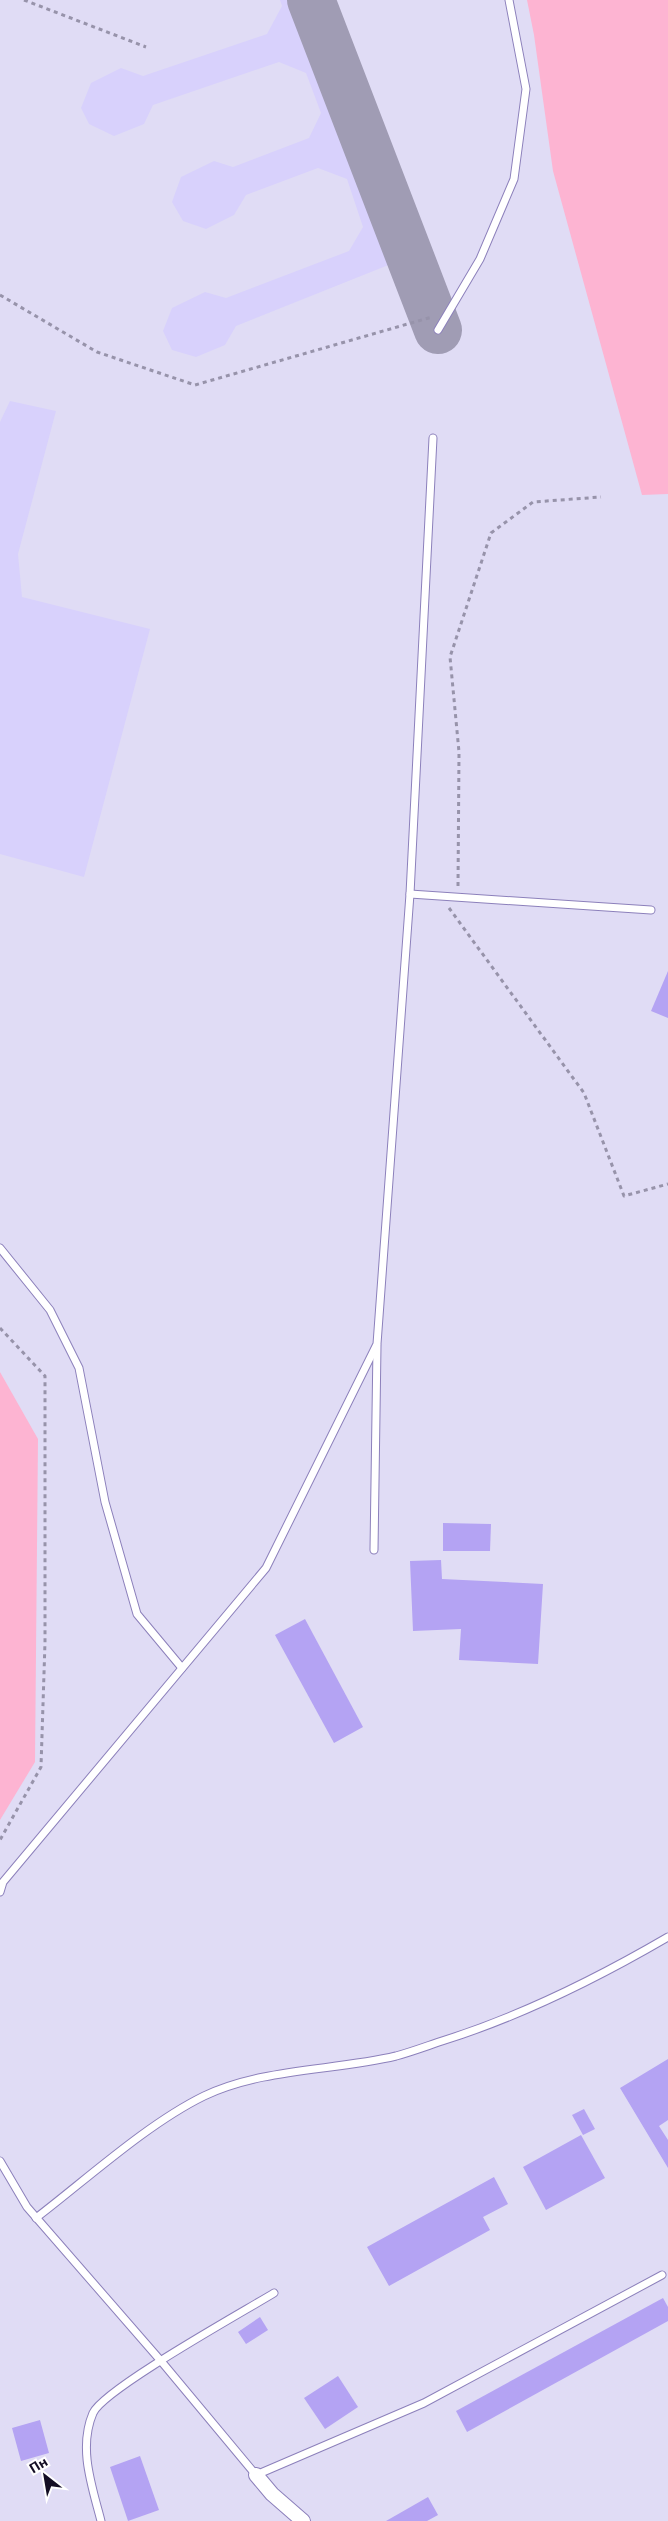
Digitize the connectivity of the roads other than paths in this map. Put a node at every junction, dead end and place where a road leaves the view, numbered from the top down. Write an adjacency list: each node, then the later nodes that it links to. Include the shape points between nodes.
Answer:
1 (509, 0): 2 (lane, via 526,89 514,179 480,259)
2 (438, 330)
3 (433, 438): 4 (lane)
4 (410, 894): 5 (lane); 7 (lane)
5 (651, 910)
6 (0, 1248): 9 (lane, via 50,1310 78,1368 105,1502 137,1614)
7 (377, 1344): 8 (lane); 9 (lane, via 266,1568)
8 (374, 1550)
9 (182, 1668): 10 (lane, via 3,1882)
10 (0, 1892)
11 (668, 1937): 13 (lane, via 558,1997 487,2027 396,2056 275,2076 229,2086 204,2097 161,2122)
12 (0, 2161): 13 (lane, via 26,2207)
13 (36, 2218): 16 (lane)
14 (662, 2275): 17 (lane, via 424,2403)
15 (274, 2293): 16 (lane)
16 (162, 2361): 17 (lane); 18 (lane, via 117,2389 94,2411 85,2448)
17 (256, 2474): 19 (street, via 272,2494)
18 (101, 2521)
19 (303, 2521)

